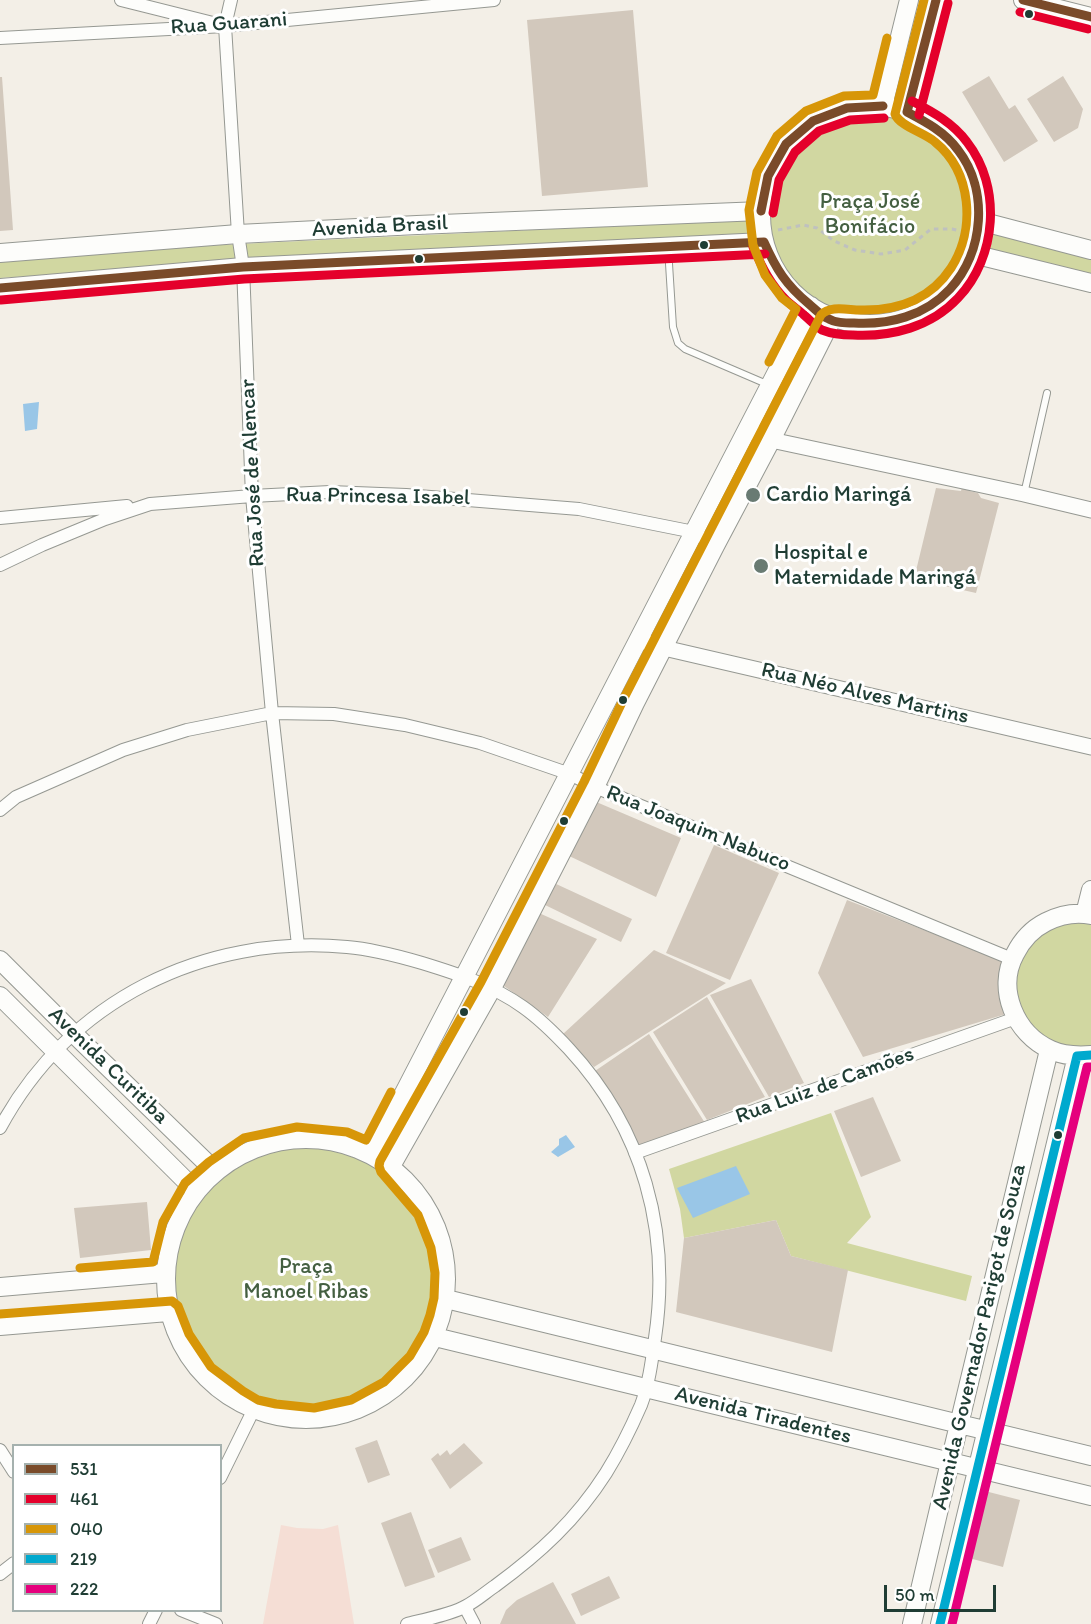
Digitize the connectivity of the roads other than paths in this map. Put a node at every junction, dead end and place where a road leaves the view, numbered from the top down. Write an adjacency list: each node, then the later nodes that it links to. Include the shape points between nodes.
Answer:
1 (121, 0): 8 (street)
2 (231, 0): 8 (street, Rua José de Alencar)
3 (494, 0): 8 (street, Rua Guarani)
4 (909, 0): 10 (main road)
5 (936, 0): 11 (main road)
6 (1023, 0): 7 (main road)
7 (1091, 17)
8 (225, 26): 9 (street, Rua Guarani); 14 (street, Rua José de Alencar)
9 (0, 38)
10 (883, 106): 11 (main road); 12 (main road, via 847,108 813,121 786,144 768,176)
11 (907, 112): 13 (main road, via 947,136 962,154 979,198)
12 (760, 211): 14 (main road, Avenida Brasil); 15 (main road)
13 (979, 225): 17 (main road); 18 (main road)
14 (238, 234): 19 (main road, Avenida Brasil); 20 (street, Rua José de Alencar)
15 (771, 236): 16 (main road, Avenida Brasil); 23 (main road, via 775,269 791,290)
16 (668, 247): 20 (main road, Avenida Brasil); 25 (lane, via 673,327 678,343)
17 (1091, 250)
18 (974, 251): 21 (main road); 24 (main road, via 960,278 942,297 919,312 885,322)
19 (0, 253)
20 (243, 267): 22 (main road, Avenida Brasil); 30 (street, Rua José de Alencar)
21 (1091, 282)
22 (0, 288)
23 (811, 306): 24 (main road); 25 (main road)
24 (831, 321): 28 (main road)
25 (771, 386): 27 (main road)
26 (1047, 393): 29 (lane)
27 (748, 429): 28 (street); 34 (main road)
28 (771, 440): 29 (street); 35 (main road)
29 (1024, 494): 32 (street)
30 (252, 496): 31 (street, Rua Princesa Isabel); 34 (street, Rua Princesa Isabel, via 330,492 501,502 579,509); 39 (street, Rua José de Alencar)
31 (150, 504): 33 (street); 36 (street, Rua Princesa Isabel, via 105,519)
32 (1091, 510)
33 (0, 518)
34 (694, 532): 35 (street); 37 (main road)
35 (715, 546): 38 (main road)
36 (0, 565)
37 (639, 640): 38 (street, Rua Néo Alves Martins); 41 (main road)
38 (664, 648): 40 (street, Rua Néo Alves Martins); 42 (main road)
39 (272, 713): 41 (street, Rua Joaquim Nabuco, via 334,714 405,725 480,742); 43 (street, Rua Joaquim Nabuco, via 187,730 123,750 16,797); 46 (street, Rua José de Alencar)
40 (1091, 747)
41 (570, 774): 42 (street, Rua Joaquim Nabuco); 49 (main road)
42 (595, 786): 47 (street, Rua Joaquim Nabuco); 50 (main road)
43 (0, 810)
44 (1091, 890): 45 (main road)
45 (1088, 915): 47 (main road, via 1063,916 1041,924 1019,945)
46 (298, 945): 49 (street, via 350,947); 53 (street, via 225,955 162,976 126,995)
47 (1012, 959): 52 (main road, via 1007,989)
48 (0, 960): 53 (main road, Avenida Curitiba)
49 (465, 976): 50 (street); 59 (main road)
50 (492, 988): 58 (street, via 550,1029 586,1068 618,1116); 60 (main road)
51 (0, 996): 55 (main road, Avenida Curitiba)
52 (1016, 1018): 54 (main road, via 1034,1041); 58 (street, Rua Luiz de Camões)
53 (73, 1033): 55 (street); 61 (main road, Avenida Curitiba)
54 (1049, 1050): 56 (main road); 72 (main road, Avenida Governador Parigot de Souza)
55 (55, 1052): 57 (street, via 21,1093); 62 (main road, Avenida Curitiba)
56 (1084, 1055): 73 (main road, Avenida Governador Parigot de Souza)
57 (0, 1128)
58 (634, 1153): 69 (street, via 652,1205 659,1251 660,1309)
59 (372, 1155): 60 (main road); 61 (main road, via 345,1144 297,1138 250,1149)
60 (391, 1166): 65 (main road, via 428,1209 443,1245)
61 (216, 1172): 62 (main road)
62 (195, 1190): 63 (main road, via 174,1227)
63 (163, 1273): 64 (main road); 66 (main road)
64 (0, 1287)
65 (446, 1299): 68 (main road); 69 (main road, Avenida Tiradentes)
66 (168, 1312): 67 (main road); 71 (main road, via 178,1339 202,1375)
67 (0, 1326)
68 (435, 1337): 70 (main road, Avenida Tiradentes); 71 (main road, via 420,1363 391,1392 355,1411 315,1420)
69 (654, 1350): 70 (street); 72 (main road, Avenida Tiradentes)
70 (646, 1388): 76 (main road, Avenida Tiradentes); 83 (street, via 614,1460 574,1517 525,1564)
71 (253, 1411): 79 (street)
72 (959, 1424): 73 (main road, Avenida Tiradentes); 76 (main road, Avenida Governador Parigot de Souza)
73 (986, 1431): 75 (main road, Avenida Tiradentes); 77 (main road, Avenida Governador Parigot de Souza)
74 (0, 1450): 78 (street)
75 (1091, 1456)
76 (950, 1462): 77 (main road, Avenida Tiradentes); 88 (main road, Avenida Governador Parigot de Souza)
77 (977, 1468): 80 (main road, Avenida Tiradentes); 89 (main road, Avenida Governador Parigot de Souza)
78 (12, 1469)
79 (222, 1474)
80 (1091, 1496)
81 (12, 1565): 82 (street)
82 (0, 1574)
83 (465, 1607): 86 (street); 87 (street)
84 (184, 1612): 85 (street)
85 (216, 1624)
86 (407, 1624)
87 (474, 1624)
88 (912, 1624)
89 (940, 1624)

